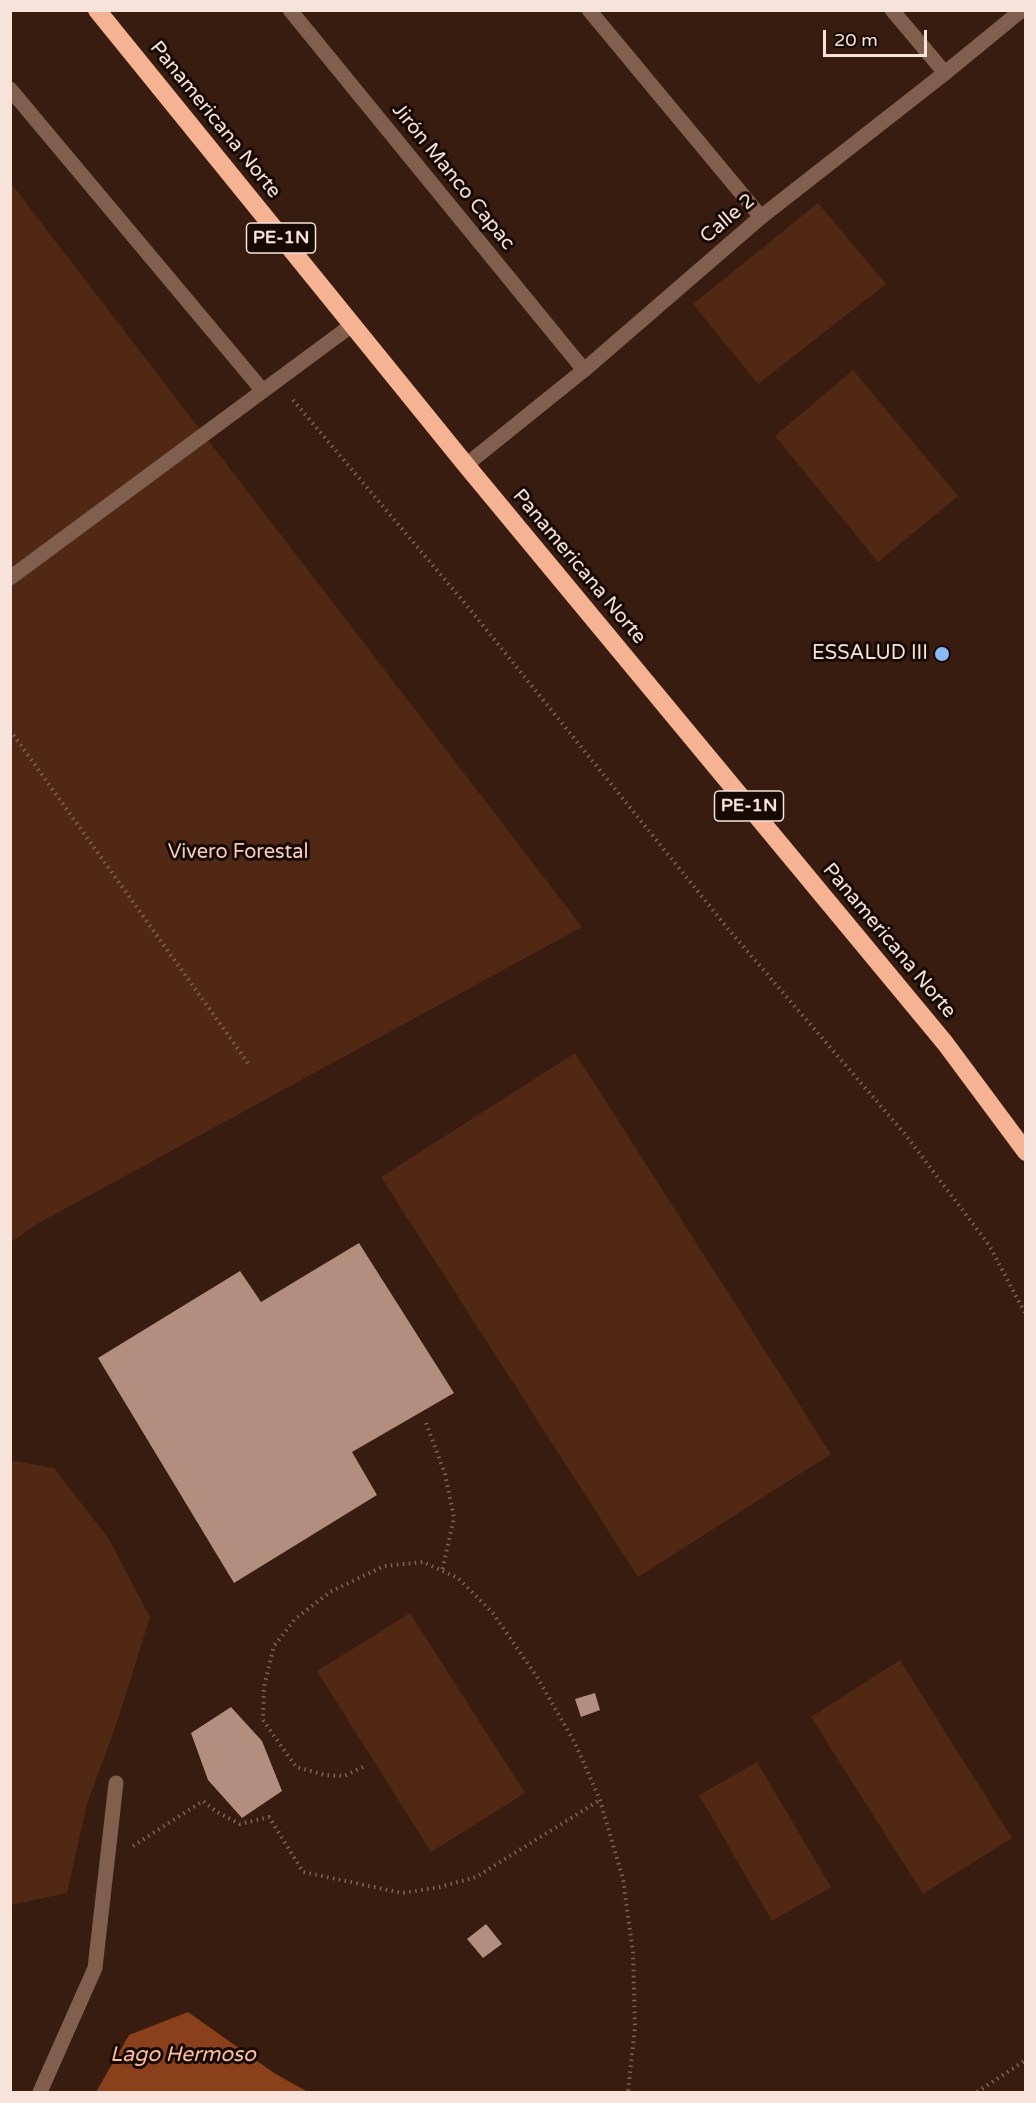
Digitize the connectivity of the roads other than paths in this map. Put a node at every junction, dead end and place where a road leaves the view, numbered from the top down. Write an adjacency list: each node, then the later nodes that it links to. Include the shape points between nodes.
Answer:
1 (97, 10): 9 (highway, Panamericana Norte / PE-1N)
2 (290, 10): 10 (street, Jirón Manco Capac)
3 (589, 10): 8 (street)
4 (892, 10): 6 (street)
5 (1022, 10): 6 (street, Calle 2)
6 (945, 73): 8 (street, Calle 2)
7 (10, 89): 11 (street)
8 (761, 217): 10 (street, Calle 2)
9 (352, 325): 11 (street); 12 (highway, Panamericana Norte / PE-1N)
10 (584, 370): 12 (street, Calle 2)
11 (263, 391): 13 (street)
12 (466, 465): 14 (highway, Panamericana Norte / PE-1N, via 945,1043)
13 (10, 578)
14 (1026, 1152)
15 (116, 1783): 16 (street, via 95,1968)
16 (40, 2092)

